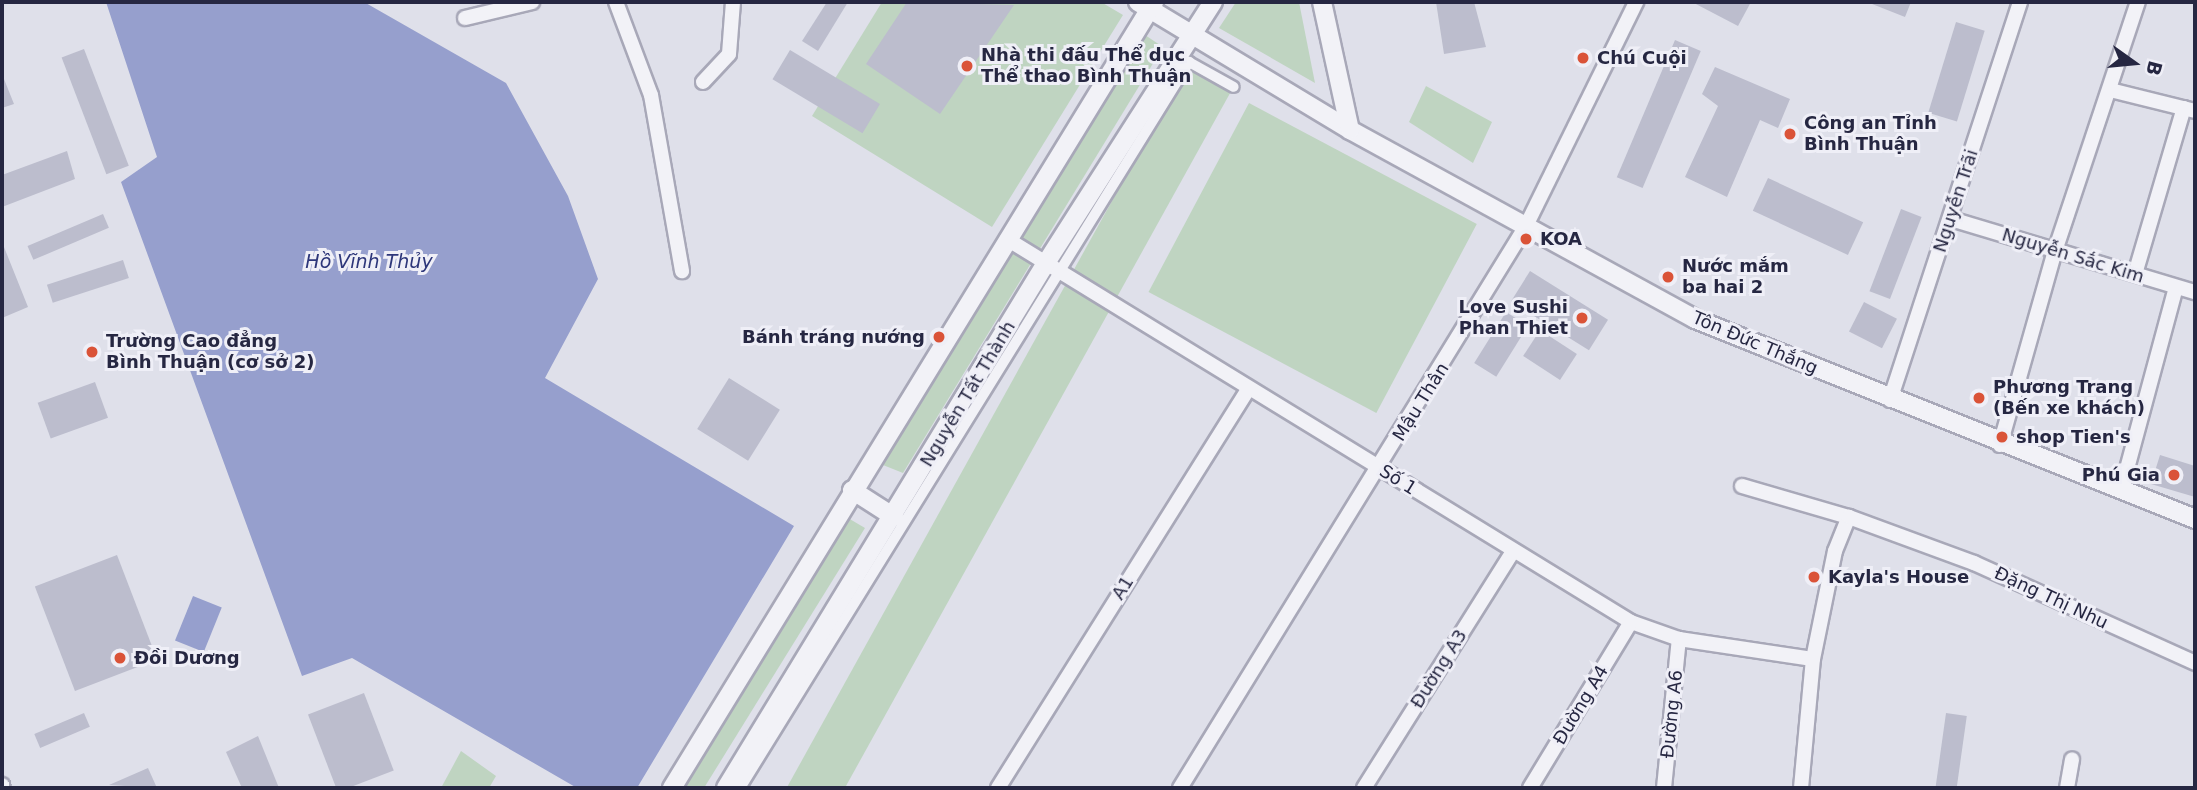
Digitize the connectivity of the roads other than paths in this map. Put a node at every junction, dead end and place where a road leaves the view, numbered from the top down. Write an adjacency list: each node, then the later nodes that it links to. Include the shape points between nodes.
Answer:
1 (532, 2): 10 (street)
2 (616, 2): 22 (street, via 651,96)
3 (733, 2): 12 (street, via 729,54)
4 (1213, 2): 11 (street, Nguyễn Tất Thành)
5 (1322, 2): 16 (street)
6 (1636, 2): 18 (street, Mậu Thân)
7 (2020, 2): 17 (street, Nguyễn Trãi)
8 (2138, 2): 14 (street)
9 (1147, 4): 11 (street, Tôn Đức Thắng); 19 (street)
10 (465, 18)
11 (1191, 36): 16 (street, Tôn Đức Thắng); 21 (street, Nguyễn Tất Thành)
12 (704, 82)
13 (1234, 87): 21 (street, via 1189,62)
14 (2110, 90): 15 (street); 20 (street)
15 (2190, 110): 23 (street)
16 (1350, 130): 18 (street, Tôn Đức Thắng)
17 (1951, 219): 20 (street, Nguyễn Sắc Kim); 27 (street, Nguyễn Trãi)
18 (1527, 226): 27 (street, Tôn Đức Thắng, via 1695,319); 29 (street, Mậu Thân)
19 (1007, 239): 21 (street, Số 1); 31 (street)
20 (2055, 251): 23 (street, Nguyễn Sắc Kim); 28 (street)
21 (1052, 267): 26 (street, Số 1); 33 (street, Nguyễn Tất Thành); 44 (street)
22 (682, 271)
23 (2135, 274): 24 (street, Nguyễn Sắc Kim)
24 (2176, 287): 25 (street, Nguyễn Sắc Kim); 32 (street)
25 (2195, 292)
26 (1249, 388): 29 (street, Số 1); 45 (street, A1)
27 (1890, 400): 28 (street, Tôn Đức Thắng)
28 (2000, 445): 32 (street, Tôn Đức Thắng)
29 (1379, 468): 36 (street, Số 1); 46 (street, Mậu Thân)
30 (1742, 486): 34 (street, Đặng Thị Nhu)
31 (852, 490): 33 (street); 42 (street)
32 (2121, 491): 35 (street, Tôn Đức Thắng)
33 (894, 517): 43 (street, Nguyễn Tất Thành)
34 (1849, 517): 39 (street, via 1835,551); 40 (street, Đặng Thị Nhu, via 1974,563)
35 (2195, 519)
36 (1513, 551): 37 (street, Số 1); 47 (street, Đường A3)
37 (1631, 622): 38 (street, Số 1); 48 (street, Đường A4)
38 (1679, 639): 39 (street, Số 1); 49 (street, Đường A6)
39 (1813, 659): 50 (street)
40 (2195, 663)
41 (2072, 759): 51 (street)
42 (671, 788)
43 (726, 788)
44 (740, 788)
45 (998, 788)
46 (1180, 788)
47 (1364, 788)
48 (1530, 788)
49 (1664, 788)
50 (1801, 788)
51 (2067, 788)

